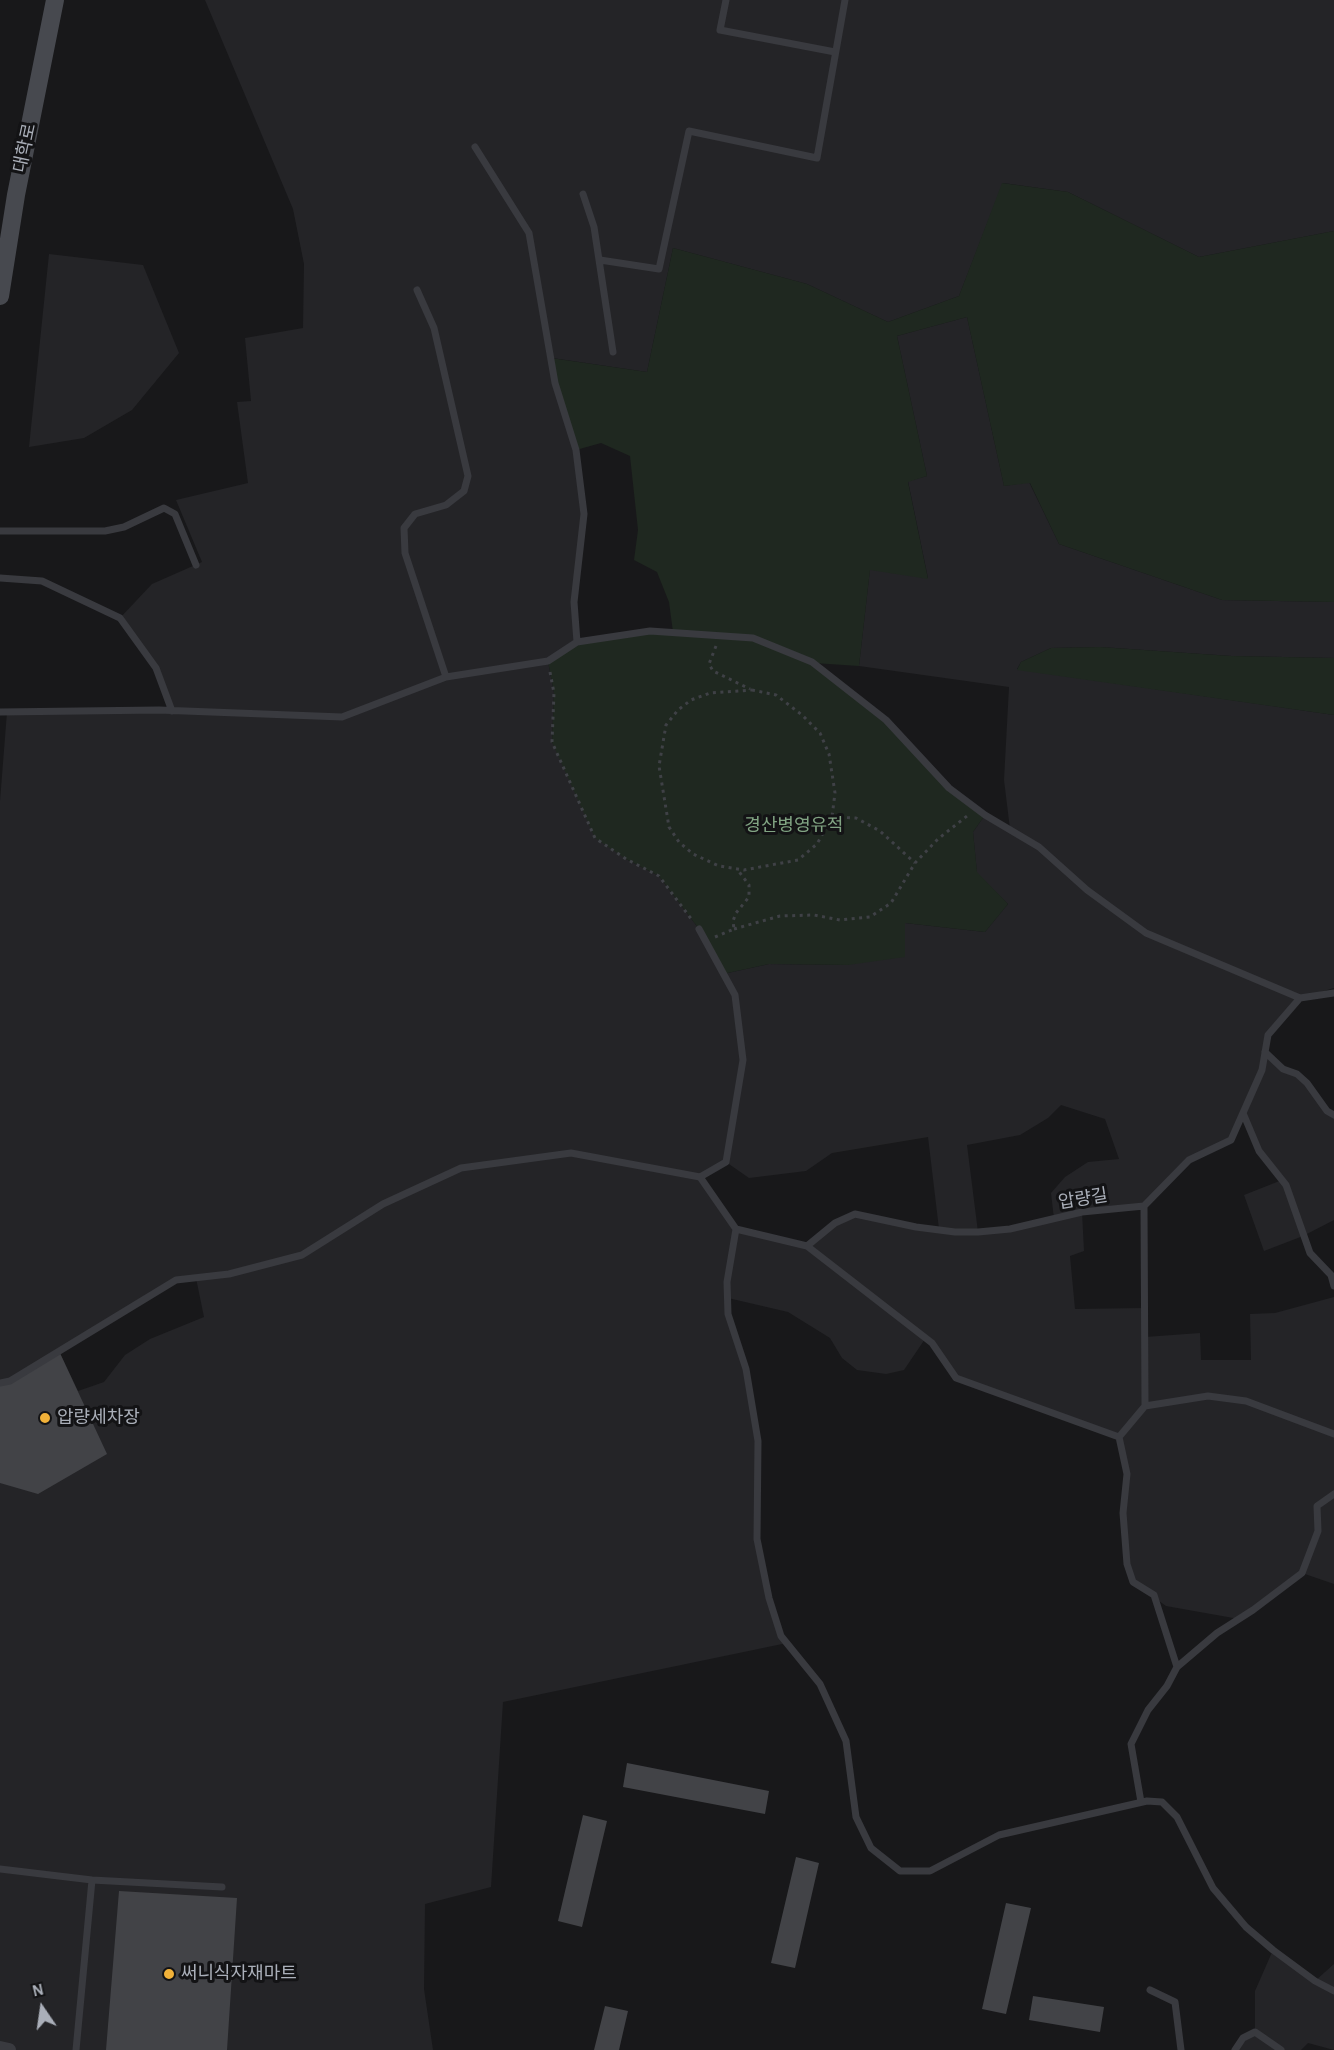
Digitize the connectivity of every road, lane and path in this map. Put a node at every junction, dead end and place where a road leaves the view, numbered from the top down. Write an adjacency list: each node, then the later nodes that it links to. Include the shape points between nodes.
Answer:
1 (55, 0): 7 (main road, 대학로)
2 (726, 0): 4 (lane, via 720,30)
3 (845, 0): 4 (lane)
4 (836, 52): 8 (lane, via 817,158 688,131 659,269)
5 (475, 147): 16 (lane, via 529,233 555,383 576,450 584,514 574,602)
6 (583, 194): 8 (lane)
7 (4, 242): 10 (main road, 대학로)
8 (600, 260): 11 (lane)
9 (417, 290): 18 (lane, via 434,328 468,476 464,491 446,506 415,514 405,528 405,553)
10 (0, 296)
11 (614, 351)
12 (0, 531): 13 (lane, via 105,531 124,527 164,508 175,513)
13 (196, 565)
14 (0, 578): 20 (lane, via 42,581 120,618 156,668)
15 (720, 636): 16 (lane, via 650,631); 19 (path, via 709,664 713,671); 22 (lane, via 753,638 812,662 886,720 949,788)
16 (577, 642): 17 (lane)
17 (548, 661): 18 (lane); 26 (path, via 554,693 552,742 595,838 659,876)
18 (446, 676): 20 (lane, via 342,717)
19 (752, 690): 23 (path, via 776,695 820,734 829,754 835,793); 25 (path, via 710,693 678,710 666,725 659,766 669,827 680,842 693,854)
20 (172, 711): 21 (lane)
21 (0, 712)
22 (977, 809): 24 (path); 30 (lane, via 1039,847 1087,890 1146,933)
23 (832, 817): 24 (path, via 856,818 880,831); 25 (path, via 817,844 798,860 766,868)
24 (915, 863): 27 (path, via 891,903 870,916 840,920 814,915 780,916)
25 (737, 869): 27 (path, via 749,885 749,897 736,913)
26 (699, 929): 28 (lane)
27 (734, 929): 28 (path)
28 (705, 941): 34 (lane, via 735,995 743,1060 726,1162)
29 (1334, 993): 30 (lane)
30 (1300, 998): 31 (lane, via 1268,1035)
31 (1265, 1052): 32 (lane, via 1262,1070); 33 (lane, via 1307,1083 1326,1111)
32 (1244, 1113): 35 (lane, via 1231,1140 1189,1160); 38 (lane, via 1258,1151 1286,1185 1310,1253)
33 (1334, 1115)
34 (700, 1177): 36 (lane); 40 (lane, via 571,1153 461,1168 383,1204 302,1255 230,1274 176,1280 10,1381)
35 (1144, 1206): 37 (lane, 압량길, via 1082,1212 1010,1229 966,1232 916,1227 855,1214 835,1223); 41 (lane)
36 (736, 1229): 37 (lane); 46 (lane, via 728,1314 746,1369 758,1441 757,1539 769,1598 781,1635 820,1684 846,1741 856,1817 871,1848 900,1871 930,1871 999,1835)
37 (807, 1246): 43 (lane, via 932,1343 956,1378)
38 (1332, 1274): 39 (lane)
39 (1334, 1286)
40 (0, 1383)
41 (1145, 1406): 42 (lane, via 1208,1396 1246,1401); 43 (lane)
42 (1334, 1434)
43 (1119, 1437): 45 (lane, via 1127,1474 1123,1513 1126,1564 1133,1582 1154,1595)
44 (1334, 1494): 45 (lane, via 1317,1506 1318,1531 1302,1573 1216,1633)
45 (1176, 1667): 46 (lane, via 1131,1744)
46 (1141, 1802): 51 (lane, via 1162,1802 1177,1817 1213,1888 1246,1927 1290,1963)
47 (0, 1869): 48 (lane)
48 (92, 1880): 49 (lane); 54 (lane)
49 (222, 1887)
50 (1150, 1990): 55 (lane, via 1175,2002)
51 (1334, 1991)
52 (0, 2048): 53 (street)
53 (9, 2050)
54 (76, 2050)
55 (1181, 2050)
56 (1235, 2050): 57 (lane, via 1243,2038 1255,2032)
57 (1281, 2050)

